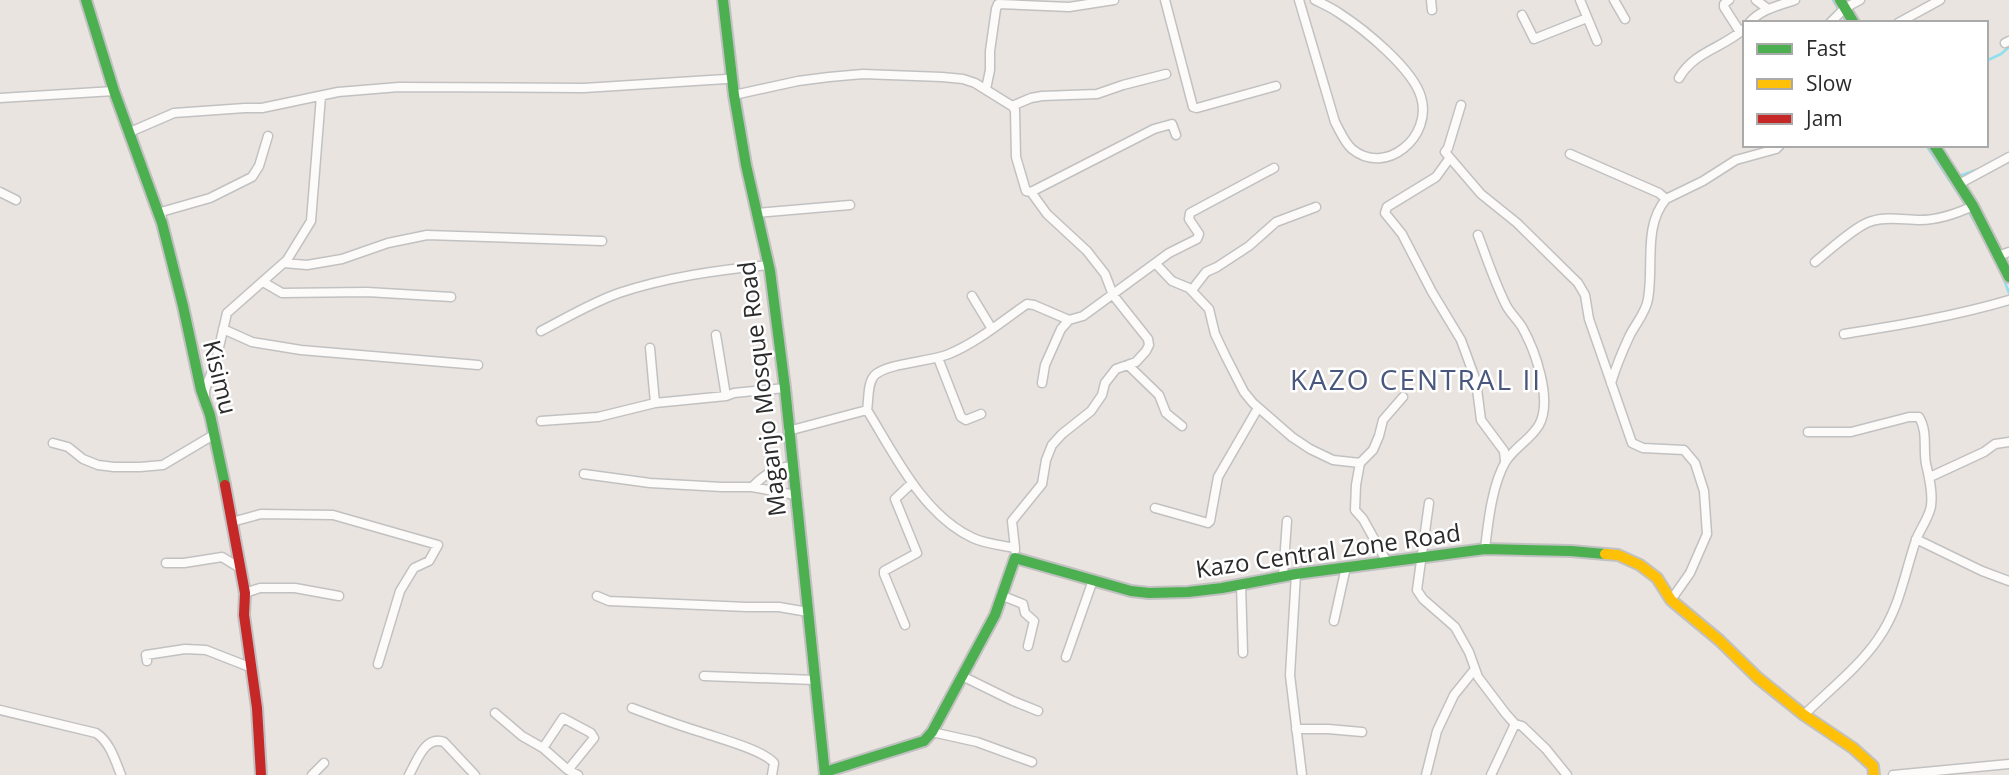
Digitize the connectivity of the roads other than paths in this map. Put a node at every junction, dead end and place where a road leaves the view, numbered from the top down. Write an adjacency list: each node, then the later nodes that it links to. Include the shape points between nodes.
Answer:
1 (86, 0): 32 (street, Kisimu)
2 (723, 0): 33 (street, Maganjo Mosque Road)
3 (1114, 0): 31 (street, via 1069,7 998,4)
4 (1165, 0): 30 (street, via 1193,107)
5 (1298, 0): 6 (street, via 1335,122 1345,140 1353,150 1371,157 1398,152 1418,133 1422,97 1373,38)
6 (1315, 0)
7 (1431, 0): 17 (street)
8 (1580, 0): 19 (street)
9 (1614, 0): 20 (street)
10 (1730, 0): 25 (street, via 1724,7)
11 (1756, 0): 16 (street)
12 (1795, 0): 16 (street)
13 (1860, 0): 15 (street)
14 (1940, 0): 24 (street)
15 (1843, 4): 22 (street); 23 (street)
16 (1768, 9): 21 (street)
17 (1432, 10)
18 (1522, 15): 19 (street, via 1534,39)
19 (1587, 18): 26 (street)
20 (1625, 19)
21 (1751, 21)
22 (1831, 21)
23 (1853, 21)
24 (1902, 21)
25 (1742, 30): 28 (street, via 1698,55)
26 (1597, 41)
27 (1166, 74): 37 (street, via 1097,94 1042,96)
28 (1679, 78)
29 (726, 79): 34 (street, via 584,88 399,87)
30 (1276, 86)
31 (986, 89): 33 (street, via 942,76 863,74 798,81); 37 (street)
32 (114, 92): 35 (street); 38 (street, Kisimu)
33 (734, 95): 55 (street, Maganjo Mosque Road)
34 (321, 96): 38 (street, via 262,108 174,113); 61 (street, via 312,221)
35 (0, 98)
36 (1461, 105): 45 (street, via 1445,152)
37 (1012, 106): 49 (street, via 1020,172 1026,191)
38 (130, 132): 56 (street, Kisimu)
39 (1176, 135): 49 (street, via 1172,124 1154,129)
40 (268, 136): 56 (street, via 252,177 210,198 161,212)
41 (1778, 147): 50 (street, via 1736,160)
42 (1935, 147): 47 (street)
43 (1570, 154): 50 (street)
44 (2009, 158): 47 (street)
45 (1450, 159): 82 (street, via 1481,194 1578,283); 98 (street, via 1436,177 1387,207 1385,213 1402,234 1461,340 1476,381 1482,420)
46 (1274, 168): 62 (street, via 1190,213 1199,237)
47 (1959, 184): 53 (street)
48 (0, 192): 51 (street)
49 (1031, 192): 67 (street, via 1047,214 1087,251 1105,274)
50 (1666, 198): 82 (street, via 1652,238 1648,302)
51 (16, 200)
52 (850, 205): 55 (street)
53 (1973, 206): 59 (street); 60 (street, via 1920,220 1869,221)
54 (1316, 207): 66 (street, via 1276,222 1249,246 1206,272)
55 (757, 213): 63 (street, Maganjo Mosque Road)
56 (162, 223): 86 (street, Kisimu)
57 (1478, 235): 98 (street, via 1542,380 1539,424)
58 (602, 241): 61 (street, via 427,235 342,259 307,265)
59 (2004, 254): 64 (street)
60 (1815, 262)
61 (284, 263): 65 (street)
62 (1156, 264): 66 (street, via 1172,281); 67 (street)
63 (769, 265): 74 (street, via 694,274 621,292); 83 (street, Maganjo Mosque Road)
64 (2009, 277)
65 (263, 282): 69 (street, via 282,293); 72 (street, via 227,313)
66 (1192, 290): 88 (street, via 1209,309 1226,357)
67 (1113, 295): 71 (street); 80 (street, via 1149,345)
68 (972, 296): 73 (street)
69 (451, 297)
70 (2009, 300): 75 (street)
71 (1069, 320): 73 (street, via 1030,303); 81 (street, via 1045,365)
72 (223, 329): 79 (street, via 252,342 301,350); 86 (street)
73 (992, 329): 78 (street)
74 (541, 331)
75 (1844, 334)
76 (716, 335): 84 (street)
77 (650, 348): 87 (street)
78 (938, 358): 89 (street, via 878,372 870,380); 90 (street, via 961,417 966,420)
79 (478, 365)
80 (1128, 365): 92 (street); 112 (street, via 1116,369 1091,411 1052,445 1042,484 1012,521)
81 (1042, 383)
82 (1611, 383): 127 (street, via 1632,443 1688,452 1704,491 1707,534 1690,573)
83 (786, 388): 84 (street); 93 (street, Maganjo Mosque Road)
84 (726, 396): 87 (street)
85 (1403, 397): 99 (street, via 1383,420 1373,450)
86 (205, 402): 95 (street, Kisimu)
87 (655, 403): 91 (street, via 598,417)
88 (1258, 408): 99 (street, via 1310,449 1333,460); 107 (street, via 1218,477 1208,523)
89 (867, 410): 93 (street); 103 (street)
90 (981, 414)
91 (541, 421)
92 (1182, 426)
93 (788, 431): 100 (street, Maganjo Mosque Road)
94 (1808, 432): 102 (street, via 1851,432 1919,417)
95 (214, 438): 97 (street, via 163,465 140,467 98,465); 109 (street, Kisimu)
96 (2009, 442): 102 (street, via 1995,444)
97 (53, 443)
98 (1506, 461): 111 (street)
99 (1360, 463): 114 (street, via 1355,510)
100 (793, 466): 104 (street, via 771,471); 105 (street, Maganjo Mosque Road)
101 (584, 474): 104 (street, via 650,483)
102 (1930, 477): 110 (street, via 1931,506)
103 (912, 483): 112 (street, via 943,520 973,538); 130 (street, via 895,499 917,553 884,571)
104 (752, 487): 105 (street)
105 (795, 495): 128 (street, Maganjo Mosque Road)
106 (1429, 503): 113 (street)
107 (1155, 508)
108 (1287, 521): 119 (street)
109 (232, 522): 117 (street, Kisimu); 135 (street, via 261,514 333,515 438,545 429,561 414,568 400,591)
110 (1916, 539): 121 (street); 145 (street, via 1887,626 1865,655)
111 (1485, 549): 113 (street, Kazo Central Zone Road); 127 (street, Kazo Central Zone Road, via 1619,555 1657,578)
112 (1015, 553): 120 (street, Kazo Central Zone Road); 126 (street)
113 (1422, 559): 114 (street, Kazo Central Zone Road); 137 (street, via 1416,590 1455,627)
114 (1387, 562): 116 (street, Kazo Central Zone Road)
115 (166, 563): 117 (street, via 222,557)
116 (1346, 567): 118 (street, Kazo Central Zone Road); 129 (street)
117 (240, 568): 123 (street, Kisimu)
118 (1296, 574): 119 (street, Kazo Central Zone Road); 147 (street, via 1290,675)
119 (1283, 576): 122 (street, Kazo Central Zone Road)
120 (1093, 580): 122 (street, Kazo Central Zone Road, via 1149,593); 133 (street)
121 (2009, 580)
122 (1241, 584): 132 (street)
123 (245, 593): 124 (street, via 295,588); 136 (street, Kisimu)
124 (339, 596)
125 (597, 596): 128 (street)
126 (1003, 596): 131 (street, via 1023,604 1034,621); 139 (street)
127 (1671, 600): 145 (street, Kazo Central Zone Road)
128 (808, 612): 140 (street, Maganjo Mosque Road)
129 (1334, 621)
130 (905, 625)
131 (1028, 646)
132 (1243, 653)
133 (1066, 657)
134 (146, 661): 136 (street, via 146,655 206,650)
135 (378, 664)
136 (252, 668): 157 (street, Kisimu)
137 (1475, 669): 146 (street); 164 (street, via 1454,695 1437,731)
138 (704, 676): 140 (street)
139 (962, 676): 143 (street); 148 (street)
140 (815, 680): 155 (street, Maganjo Mosque Road)
141 (632, 708): 162 (street, via 768,757 774,763)
142 (0, 710): 156 (street, via 96,733 108,744)
143 (1038, 710)
144 (495, 713): 150 (street)
145 (1804, 715): 167 (street, Kazo Central Zone Road, via 1853,748 1873,766)
146 (1515, 724): 165 (street); 166 (street)
147 (1296, 729): 149 (street); 163 (street)
148 (932, 732): 151 (street); 155 (street, via 924,741)
149 (1362, 732)
150 (543, 748): 154 (street); 154 (street, via 563,718 591,733 594,738)
151 (1032, 762)
152 (324, 763): 158 (street)
153 (2009, 764): 168 (street)
154 (568, 770): 161 (street)
155 (825, 774)
156 (121, 775)
157 (261, 775)
158 (312, 775)
159 (409, 775): 160 (street, via 422,749 434,740 444,742)
160 (475, 775)
161 (578, 775)
162 (772, 775)
163 (1302, 775)
164 (1426, 775)
165 (1491, 775)
166 (1567, 775)
167 (1874, 775)
168 (1893, 775)

